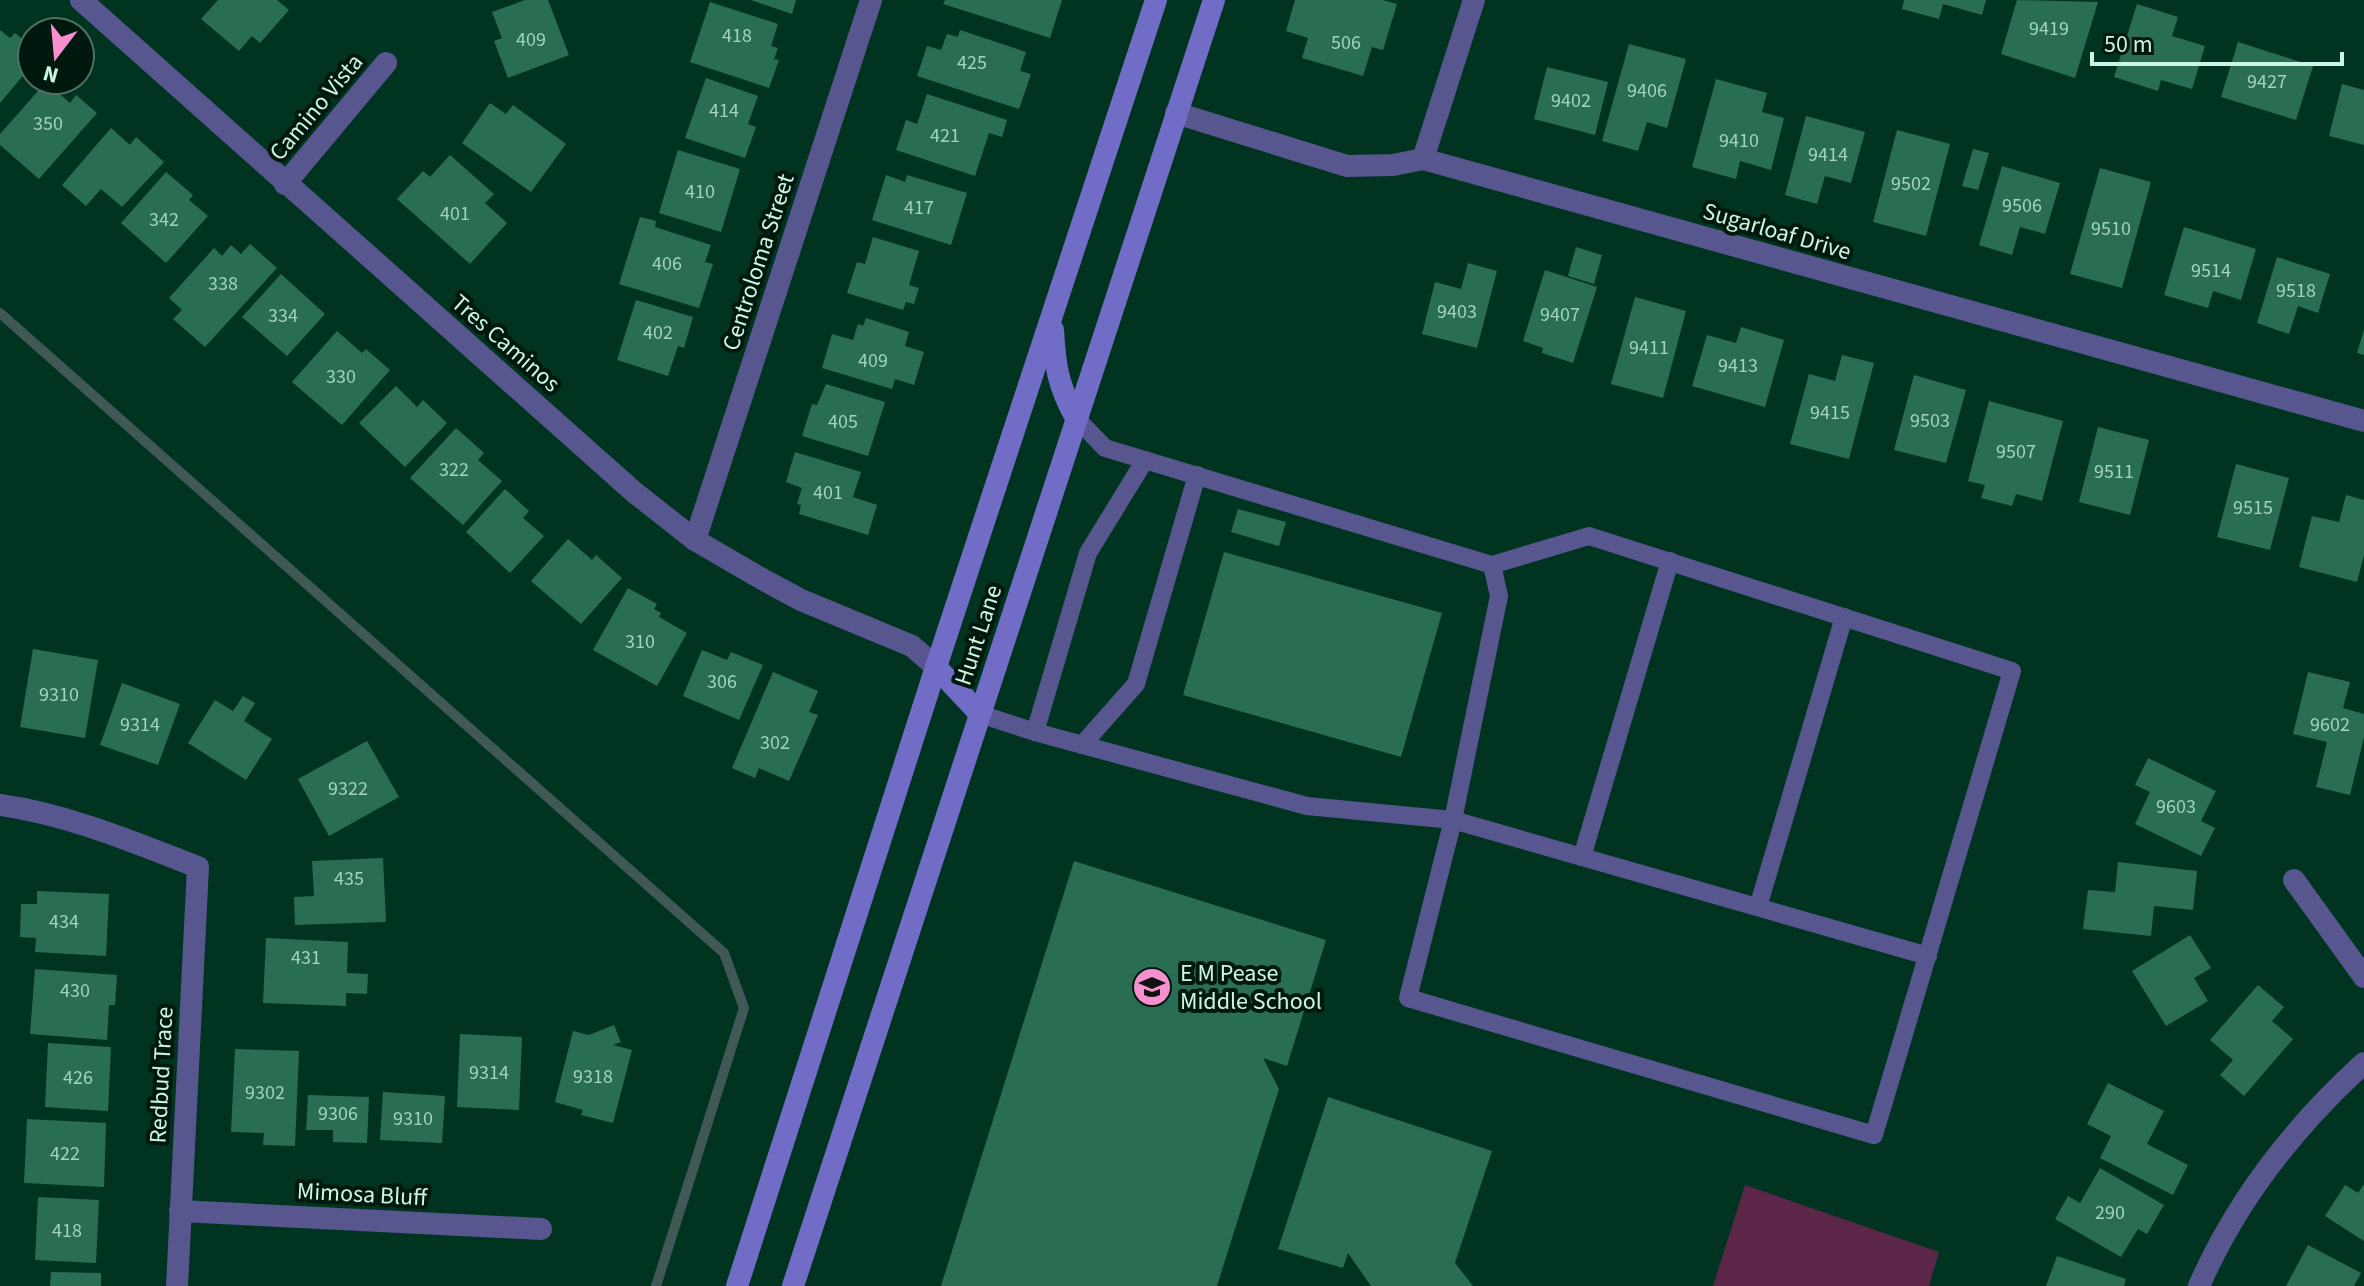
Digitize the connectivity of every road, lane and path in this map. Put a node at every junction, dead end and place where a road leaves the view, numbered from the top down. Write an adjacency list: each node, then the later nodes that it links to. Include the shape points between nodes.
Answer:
1 (81, 0): 9 (street, Tres Caminos)
2 (871, 0): 15 (street, Centroloma Street)
3 (1156, 0): 10 (main road, Hunt Lane)
4 (1214, 0): 7 (main road, Hunt Lane)
5 (1474, 0): 8 (street)
6 (386, 63): 9 (street, Camino Vista)
7 (1176, 113): 8 (street, Sugarloaf Drive, via 1347,166); 11 (main road, Hunt Lane)
8 (1423, 159): 12 (street, Sugarloaf Drive)
9 (285, 184): 15 (street, Tres Caminos)
10 (1052, 316): 11 (main road, via 1061,392); 19 (main road, Hunt Lane)
11 (1076, 418): 13 (lane, via 1105,448); 20 (main road, Hunt Lane)
12 (2364, 421)
13 (1145, 460): 14 (lane); 21 (lane, via 1088,553)
14 (1197, 475): 17 (lane); 22 (lane, via 1136,684)
15 (695, 540): 19 (street, Tres Caminos, via 801,600 912,646)
16 (1670, 561): 17 (lane, via 1589,536); 18 (lane); 25 (lane)
17 (1492, 565): 24 (lane, via 1499,596)
18 (1844, 617): 27 (lane); 28 (lane, via 2012,671)
19 (936, 667): 20 (main road); 34 (main road, Hunt Lane)
20 (980, 714): 21 (lane); 35 (main road, Hunt Lane)
21 (1035, 732): 22 (lane)
22 (1082, 745): 24 (lane, via 1307,806)
23 (0, 805): 31 (street, Redbud Trace, via 83,823 198,867)
24 (1453, 820): 25 (lane); 28 (lane, via 1408,998 1762,1104 1874,1135)
25 (1582, 857): 27 (lane)
26 (2294, 880): 29 (street)
27 (1758, 907): 28 (lane)
28 (1928, 956)
29 (2364, 977)
30 (2364, 1063): 36 (street, via 2310,1116 2267,1170)
31 (180, 1211): 32 (street, Mimosa Bluff); 33 (street, Redbud Trace)
32 (541, 1229)
33 (177, 1286)
34 (737, 1286)
35 (793, 1286)
36 (2199, 1286)

